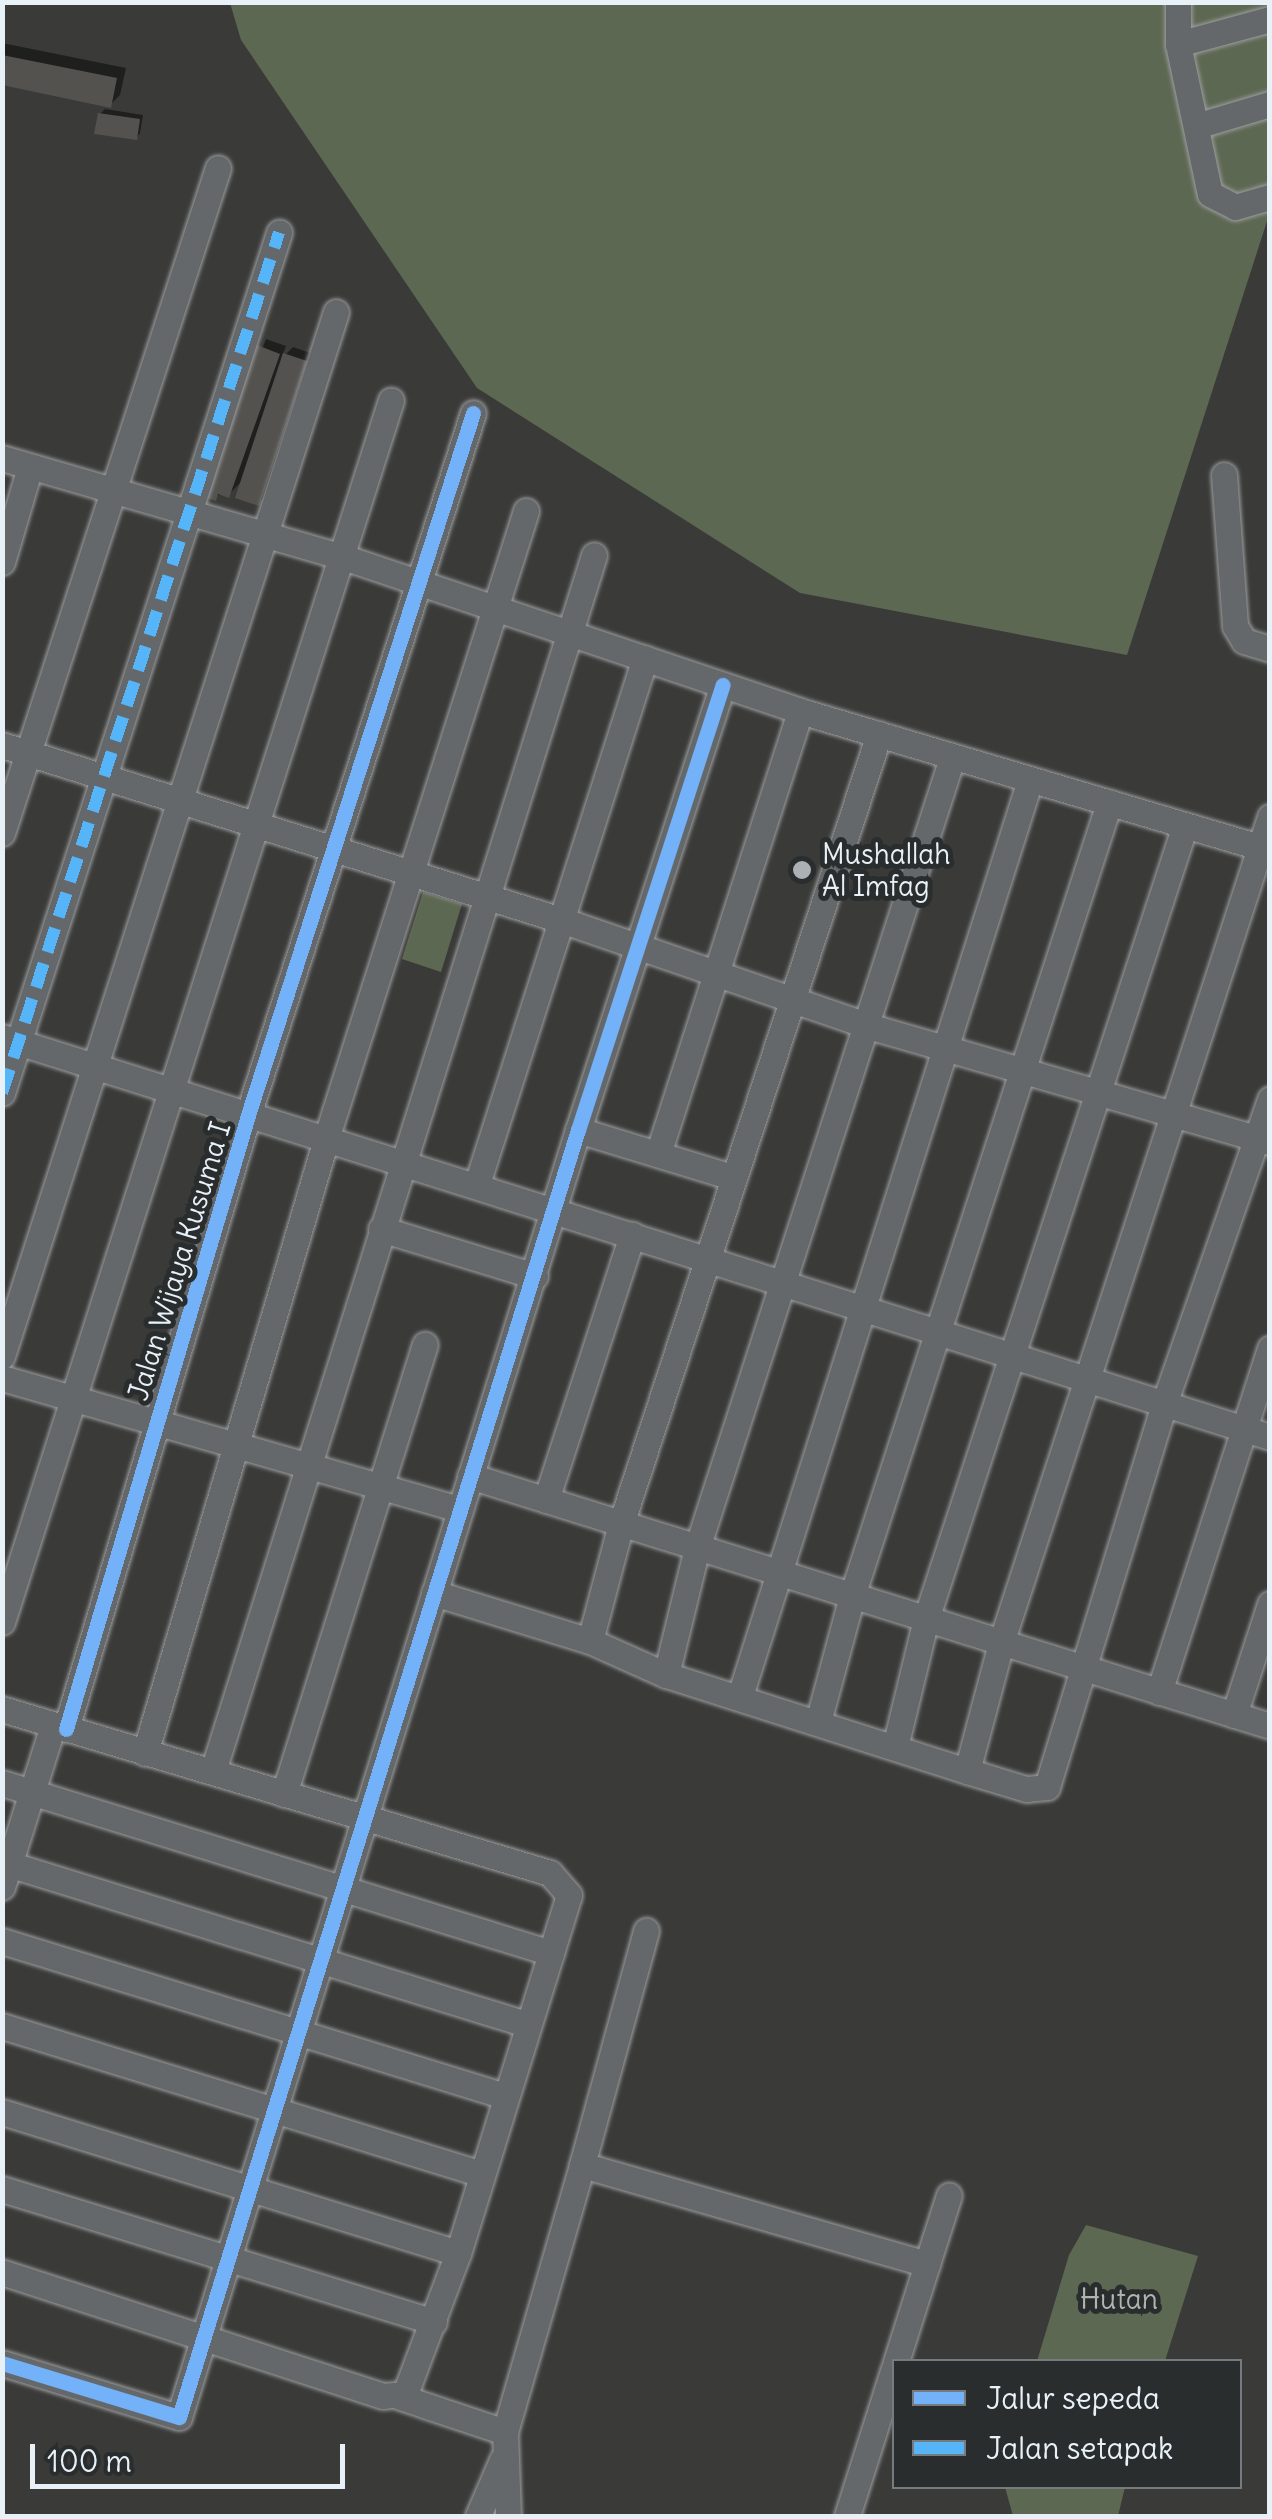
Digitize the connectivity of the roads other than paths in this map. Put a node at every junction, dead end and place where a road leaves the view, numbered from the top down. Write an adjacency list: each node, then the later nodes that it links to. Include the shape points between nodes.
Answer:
1 (1178, 2): 3 (street)
2 (1270, 18): 3 (street)
3 (1178, 44): 5 (street)
4 (1270, 104): 5 (street)
5 (1196, 126): 7 (street, via 1215,199 1235,207)
6 (218, 168): 14 (street)
7 (1270, 197)
8 (279, 233): 16 (street)
9 (336, 312): 18 (street)
10 (392, 400): 20 (street)
11 (473, 413): 22 (street, Jalan Wijaya Kusuma I)
12 (16, 462): 14 (street); 15 (street); 21 (street)
13 (1224, 475): 25 (street, via 1235,626 1244,641)
14 (114, 489): 16 (street); 31 (street)
15 (2, 500)
16 (186, 510): 18 (street); 33 (street)
17 (526, 511): 23 (street)
18 (264, 533): 20 (street); 35 (street)
19 (594, 554): 24 (street)
20 (340, 556): 22 (street); 38 (street)
21 (2, 562)
22 (418, 581): 23 (street); 41 (street, Jalan Wijaya Kusuma I)
23 (496, 605): 24 (street); 43 (street)
24 (571, 630): 26 (street); 44 (street)
25 (1270, 649)
26 (645, 658): 27 (street); 45 (street)
27 (724, 685): 28 (street); 46 (street)
28 (800, 711): 29 (street); 47 (street)
29 (879, 734): 32 (street); 48 (street)
30 (2, 744): 31 (street)
31 (28, 752): 33 (street); 40 (street)
32 (952, 758): 34 (street); 49 (street)
33 (105, 774): 35 (street); 50 (street)
34 (1030, 780): 36 (street); 51 (street)
35 (179, 797): 38 (street); 52 (street)
36 (1109, 803): 39 (street); 53 (street)
37 (1270, 817): 42 (street)
38 (254, 821): 41 (street); 54 (street)
39 (1184, 825): 42 (street); 55 (street)
40 (2, 834)
41 (336, 848): 43 (street); 58 (street, Jalan Wijaya Kusuma I)
42 (1265, 848): 59 (street)
43 (415, 874): 44 (street); 61 (street)
44 (484, 896): 45 (street); 64 (street)
45 (561, 920): 46 (street); 66 (street)
46 (641, 948): 47 (street); 60 (street)
47 (718, 972): 48 (street); 63 (street)
48 (791, 1000): 49 (street); 65 (street)
49 (868, 1026): 51 (street); 72 (street)
50 (12, 1039): 52 (street); 56 (street)
51 (947, 1049): 53 (street); 73 (street)
52 (97, 1064): 54 (street); 78 (street)
53 (1022, 1066): 55 (street); 74 (street)
54 (171, 1088): 58 (street); 81 (street)
55 (1101, 1091): 59 (street); 77 (street)
56 (2, 1093)
57 (1270, 1099): 62 (street)
58 (249, 1112): 61 (street); 83 (street, Jalan Wijaya Kusuma I)
59 (1176, 1114): 62 (street); 80 (street)
60 (578, 1130): 63 (street); 67 (street)
61 (327, 1136): 64 (street); 86 (street)
62 (1263, 1140): 82 (street)
63 (658, 1154): 65 (street)
64 (404, 1160): 66 (street); 68 (street)
65 (732, 1177): 70 (street)
66 (477, 1184): 67 (street)
67 (554, 1209): 69 (street); 71 (street)
68 (381, 1229): 71 (street); 87 (street)
69 (632, 1235): 70 (street); 90 (street)
70 (706, 1257): 72 (street); 92 (street)
71 (536, 1276): 88 (street)
72 (781, 1284): 73 (street); 93 (street)
73 (861, 1309): 74 (street); 94 (street)
74 (936, 1332): 77 (street); 96 (street)
75 (425, 1345): 89 (street)
76 (1270, 1349): 84 (street)
77 (1010, 1355): 80 (street); 98 (street)
78 (2, 1356)
79 (2, 1378): 81 (street)
80 (1086, 1378): 82 (street); 101 (street)
81 (76, 1400): 83 (street); 99 (street)
82 (1164, 1404): 84 (street); 102 (street)
83 (156, 1424): 86 (street); 110 (street, Jalan Wijaya Kusuma I)
84 (1244, 1429): 85 (street); 104 (street)
85 (1270, 1438)
86 (233, 1445): 87 (street); 112 (street)
87 (309, 1466): 89 (street); 113 (street)
88 (470, 1476): 90 (street); 91 (street)
89 (381, 1486): 91 (street); 117 (street)
90 (546, 1500): 92 (street)
91 (460, 1509): 95 (street)
92 (621, 1524): 93 (street); 100 (street)
93 (696, 1548): 94 (street); 103 (street)
94 (776, 1572): 96 (street); 105 (street)
95 (434, 1593): 100 (street); 118 (street)
96 (852, 1596): 98 (street); 108 (street)
97 (1270, 1604): 107 (street)
98 (926, 1620): 101 (street); 111 (street)
99 (2, 1622)
100 (590, 1642): 103 (street)
101 (1001, 1643): 102 (street); 114 (street)
102 (1085, 1670): 104 (street); 114 (street, via 1047,1787 1026,1790)
103 (666, 1675): 105 (street)
104 (1159, 1692): 107 (street)
105 (740, 1696): 108 (street)
106 (2, 1709): 110 (street)
107 (1234, 1715): 109 (street)
108 (818, 1722): 111 (street)
109 (1270, 1726)
110 (59, 1727): 112 (street); 116 (street, Jalan Wijaya Kusuma I)
111 (895, 1747): 114 (street)
112 (146, 1754): 113 (street)
113 (213, 1771): 117 (street)
114 (967, 1771)
115 (2, 1783): 116 (street)
116 (32, 1792): 119 (street, Jalan Wijaya Kusuma I); 120 (street)
117 (284, 1794): 118 (street)
118 (364, 1819): 120 (street); 123 (street, via 557,1876 569,1895)
119 (5, 1871): 124 (street)
120 (342, 1888): 123 (street); 124 (street)
121 (646, 1931): 131 (street)
122 (2, 1941): 127 (street)
123 (551, 1953): 125 (street)
124 (320, 1960): 125 (street); 127 (street)
125 (526, 2024): 128 (street)
126 (2, 2026): 129 (street)
127 (298, 2032): 128 (street); 129 (street)
128 (505, 2096): 132 (street)
129 (274, 2110): 132 (street); 133 (street)
130 (2, 2112): 133 (street)
131 (582, 2165): 138 (street); 146 (street)
132 (482, 2174): 136 (street)
133 (250, 2188): 136 (street); 137 (street)
134 (2, 2189): 137 (street)
135 (949, 2196): 138 (street)
136 (458, 2253): 140 (street)
137 (228, 2259): 140 (street); 141 (street)
138 (928, 2264): 142 (street)
139 (2, 2272): 141 (street)
140 (434, 2322): 145 (street, via 412,2386)
141 (203, 2340): 143 (street, via 178,2417); 145 (street)
142 (898, 2359)
143 (2, 2363)
144 (892, 2377): 149 (street)
145 (400, 2397): 146 (street)
146 (505, 2444): 147 (street); 148 (street)
147 (478, 2516)
148 (508, 2516)
149 (847, 2516)

